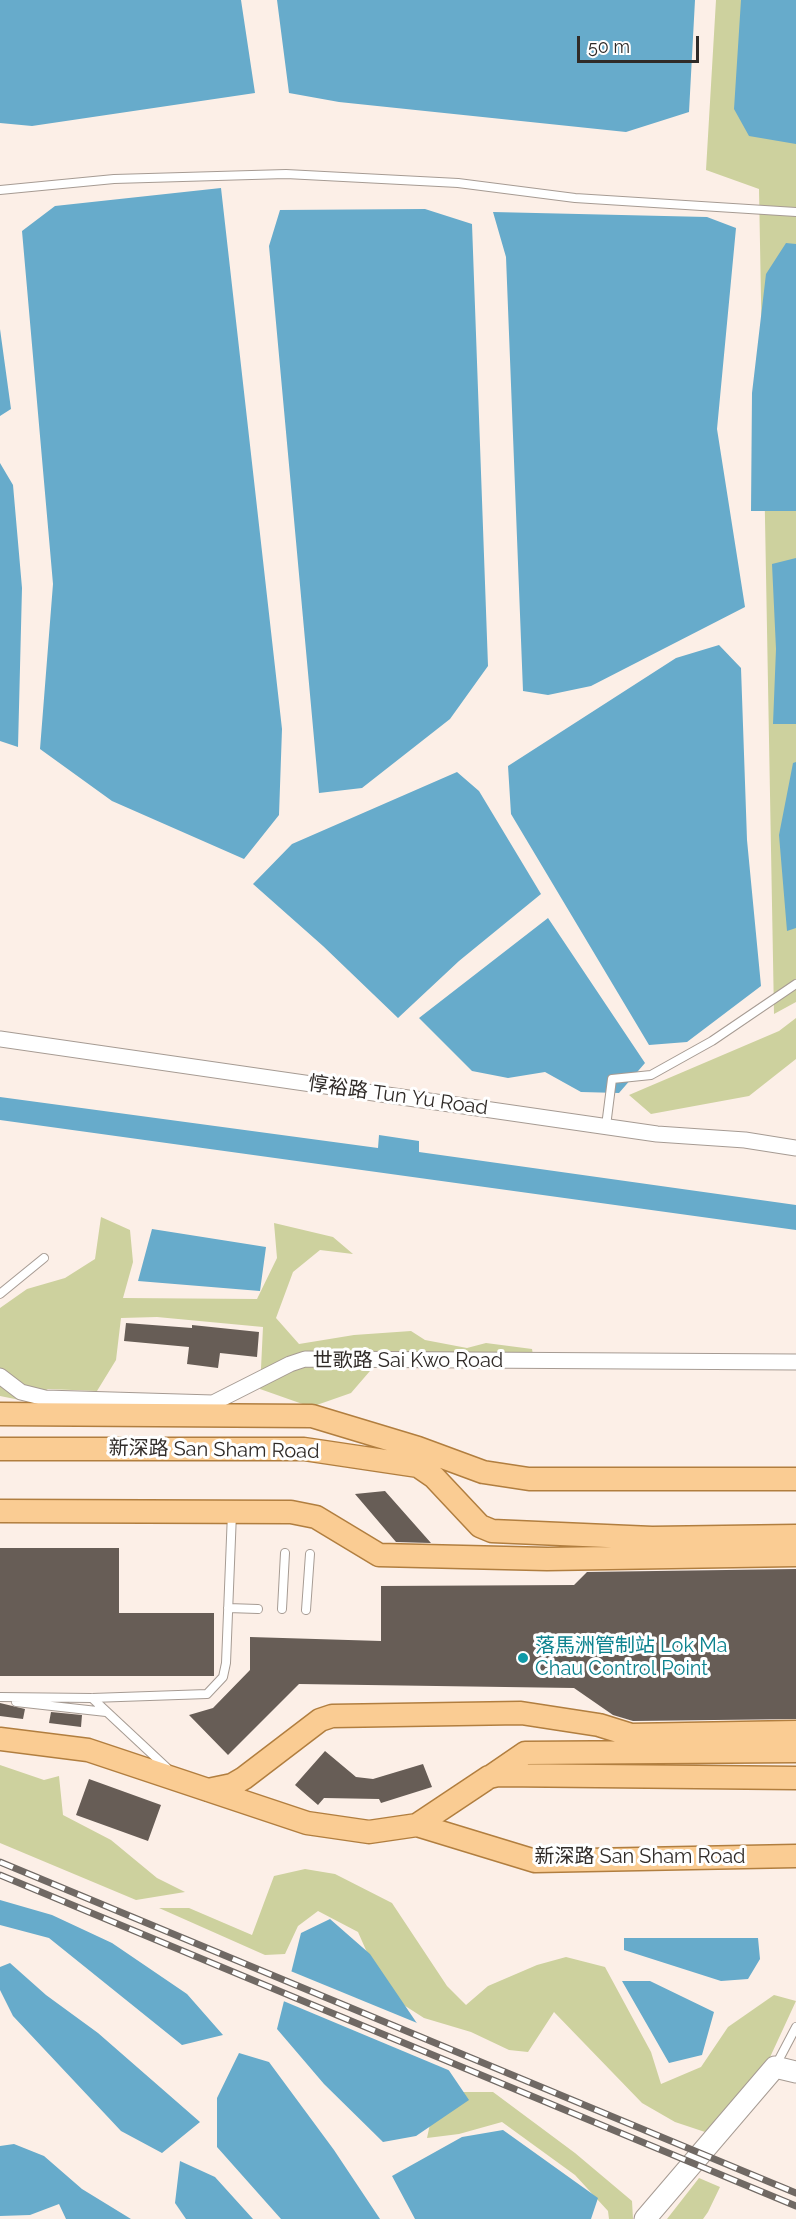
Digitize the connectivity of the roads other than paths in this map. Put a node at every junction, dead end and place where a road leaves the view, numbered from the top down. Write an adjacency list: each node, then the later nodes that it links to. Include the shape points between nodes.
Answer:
1 (0, 190): 2 (lane, via 114,179 286,174 458,183 575,198)
2 (796, 212)
3 (796, 984): 5 (lane, via 712,1041 651,1075 612,1079)
4 (0, 1039): 5 (street, 惇裕路 Tun Yu Road)
5 (606, 1126): 6 (street, 惇裕路 Tun Yu Road)
6 (796, 1148)
7 (44, 1258): 8 (lane)
8 (0, 1294)
9 (796, 1362): 10 (street, 世歌路 Sai Kwo Road, via 305,1359 213,1403 45,1398 21,1392)
10 (0, 1376)
11 (0, 1414): 13 (main road, 新深路 San Sham Road, via 312,1416 483,1472 529,1479)
12 (0, 1449): 16 (main road, 新深路 San Sham Road, via 304,1449 418,1466 434,1477 480,1526 492,1531 652,1538)
13 (796, 1479)
14 (0, 1511): 15 (main road)
15 (232, 1512): 19 (main road, via 291,1512 316,1517 379,1555 547,1559); 20 (lane)
16 (796, 1536)
17 (285, 1553): 22 (lane)
18 (310, 1554): 23 (lane)
19 (796, 1555)
20 (228, 1608): 21 (lane); 25 (lane, via 226,1663 222,1677 207,1694)
21 (258, 1609)
22 (282, 1610)
23 (306, 1610)
24 (0, 1698): 25 (lane); 26 (lane)
25 (92, 1698): 26 (lane)
26 (106, 1712): 32 (lane)
27 (796, 1732): 33 (main road, 新深路 San Sham Road, via 631,1735 599,1725 521,1713 332,1716 320,1720 244,1778 232,1785)
28 (0, 1739): 32 (main road, 新深路 San Sham Road, via 88,1750)
29 (796, 1751): 30 (main road, 新深路 San Sham Road, via 525,1753)
30 (489, 1777): 31 (main road); 34 (main road, 新深路 San Sham Road)
31 (796, 1778)
32 (183, 1784): 33 (main road, 新深路 San Sham Road)
33 (206, 1790): 34 (main road, 新深路 San Sham Road, via 307,1823 369,1832)
34 (417, 1825): 35 (main road, 新深路 San Sham Road, via 535,1861)
35 (796, 1856)
36 (796, 2027): 37 (lane)
37 (775, 2067): 38 (street); 39 (street)
38 (796, 2072)
39 (645, 2219)

